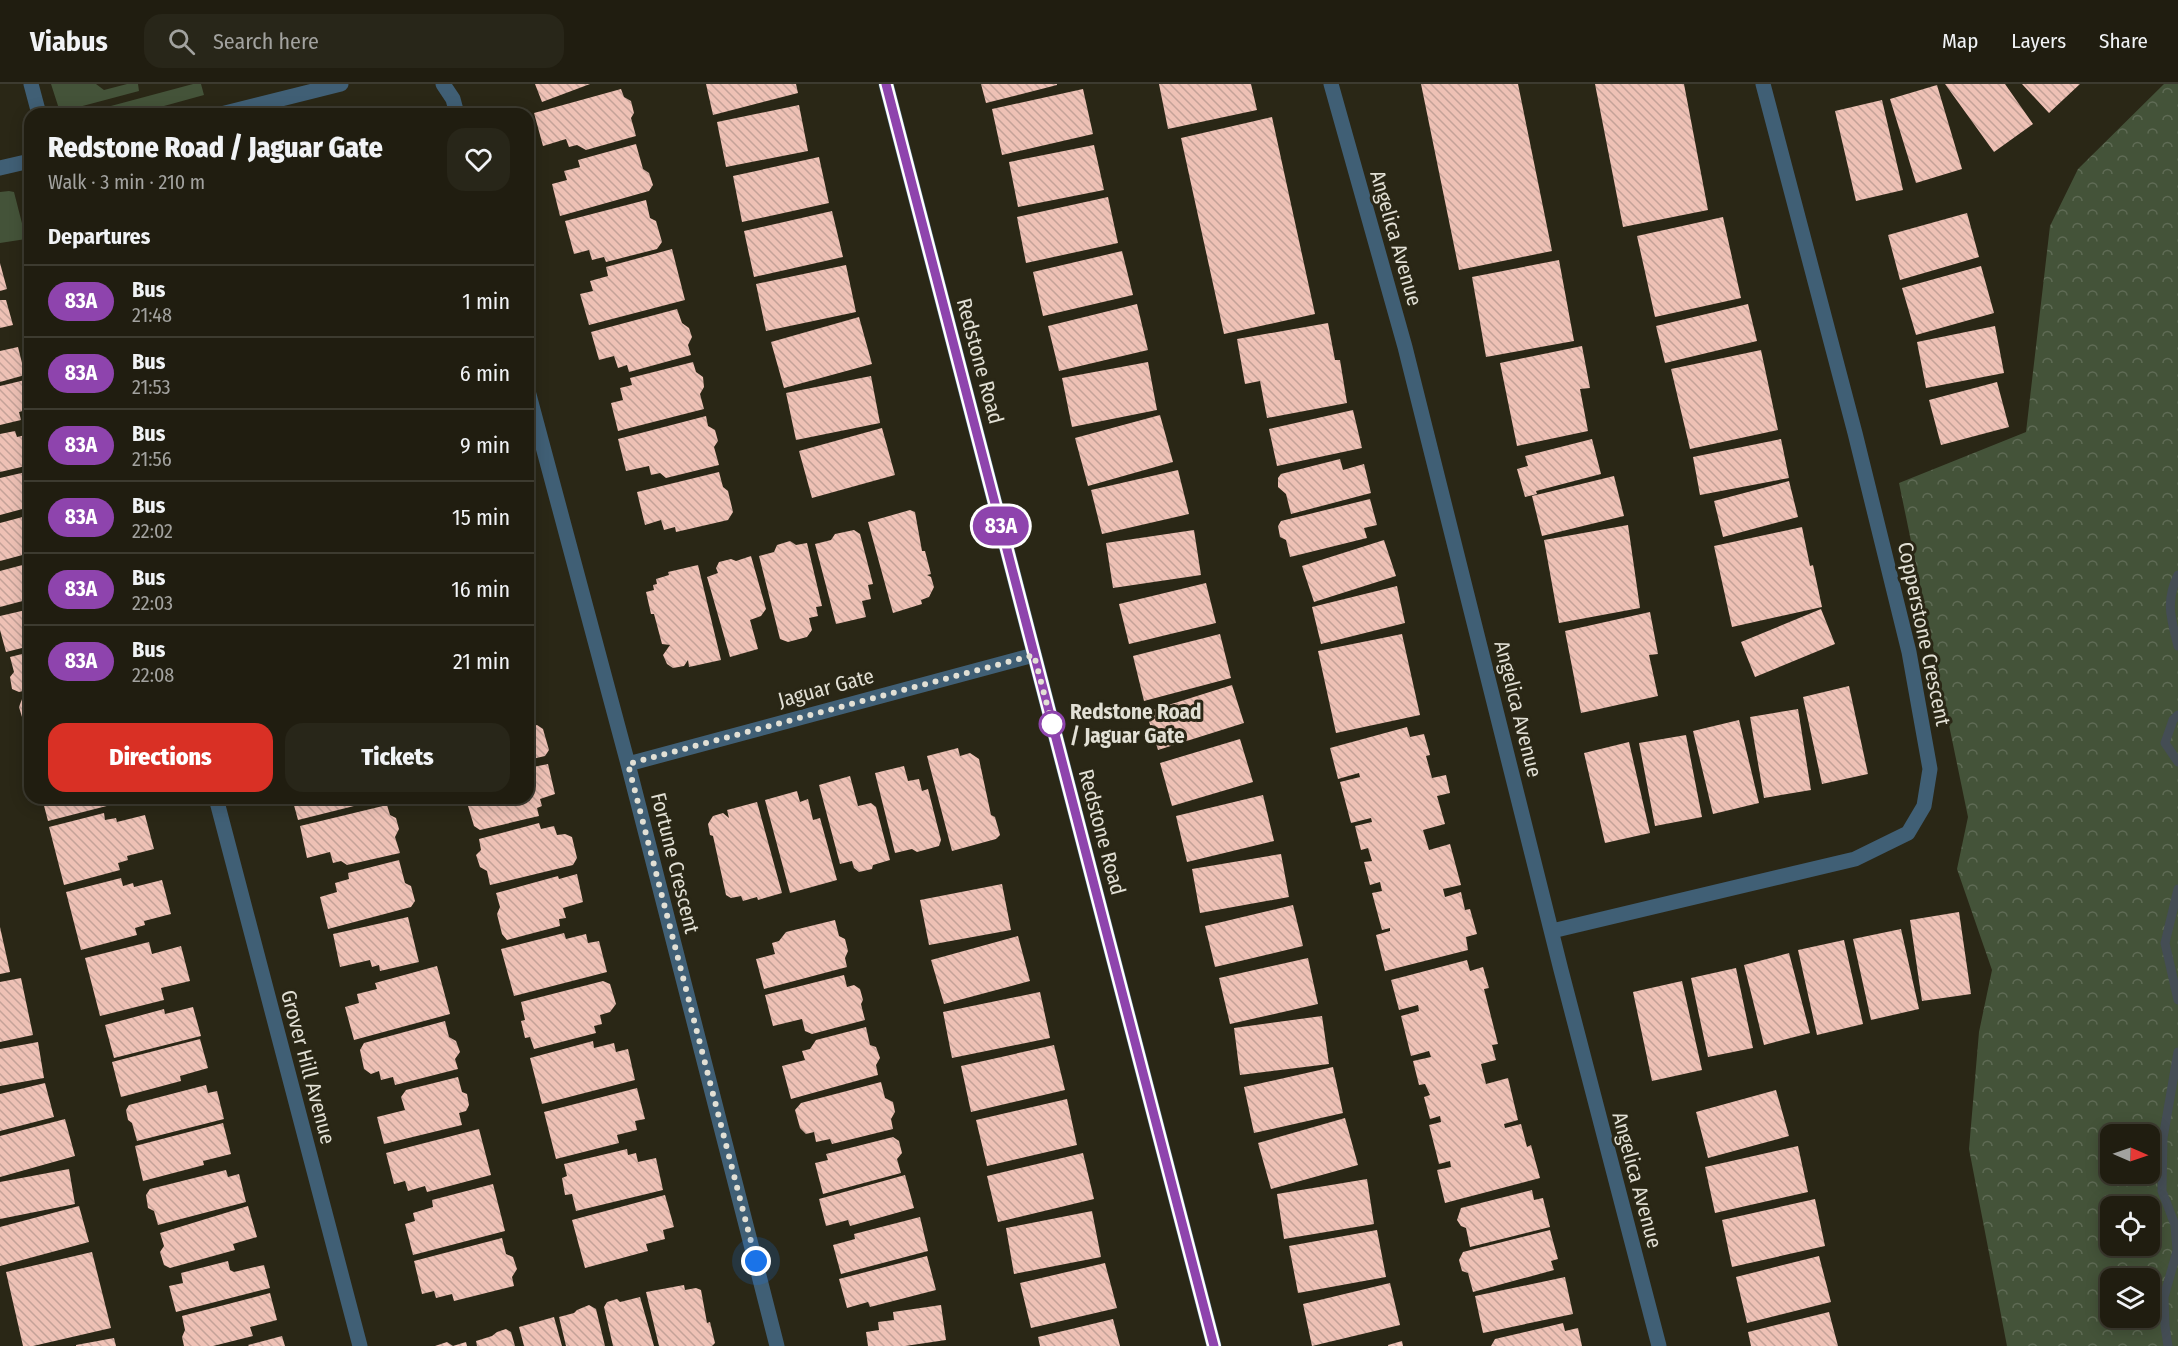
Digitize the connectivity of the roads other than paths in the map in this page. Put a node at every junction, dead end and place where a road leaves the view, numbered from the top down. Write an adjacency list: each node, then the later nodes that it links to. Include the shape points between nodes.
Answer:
1 (31, 84): 7 (street)
2 (341, 84): 8 (street)
3 (443, 84): 9 (street)
4 (886, 84): 13 (street, Redstone Road)
5 (1332, 84): 16 (street, Angelica Avenue, via 1405,347)
6 (1762, 84): 16 (street, Copperstone Crescent, via 1909,652 1930,769 1923,806 1908,833 1855,859)
7 (37, 108)
8 (244, 108)
9 (455, 108)
10 (24, 162): 11 (street)
11 (0, 168)
12 (534, 413): 14 (street, Fortune Crescent)
13 (1034, 655): 14 (street, Jaguar Gate); 19 (street, Redstone Road)
14 (628, 764): 18 (street, Fortune Crescent)
15 (218, 804): 17 (street, Grover Hill Avenue)
16 (1552, 931): 20 (street, Angelica Avenue)
17 (360, 1346)
18 (777, 1346)
19 (1214, 1346)
20 (1659, 1346)

